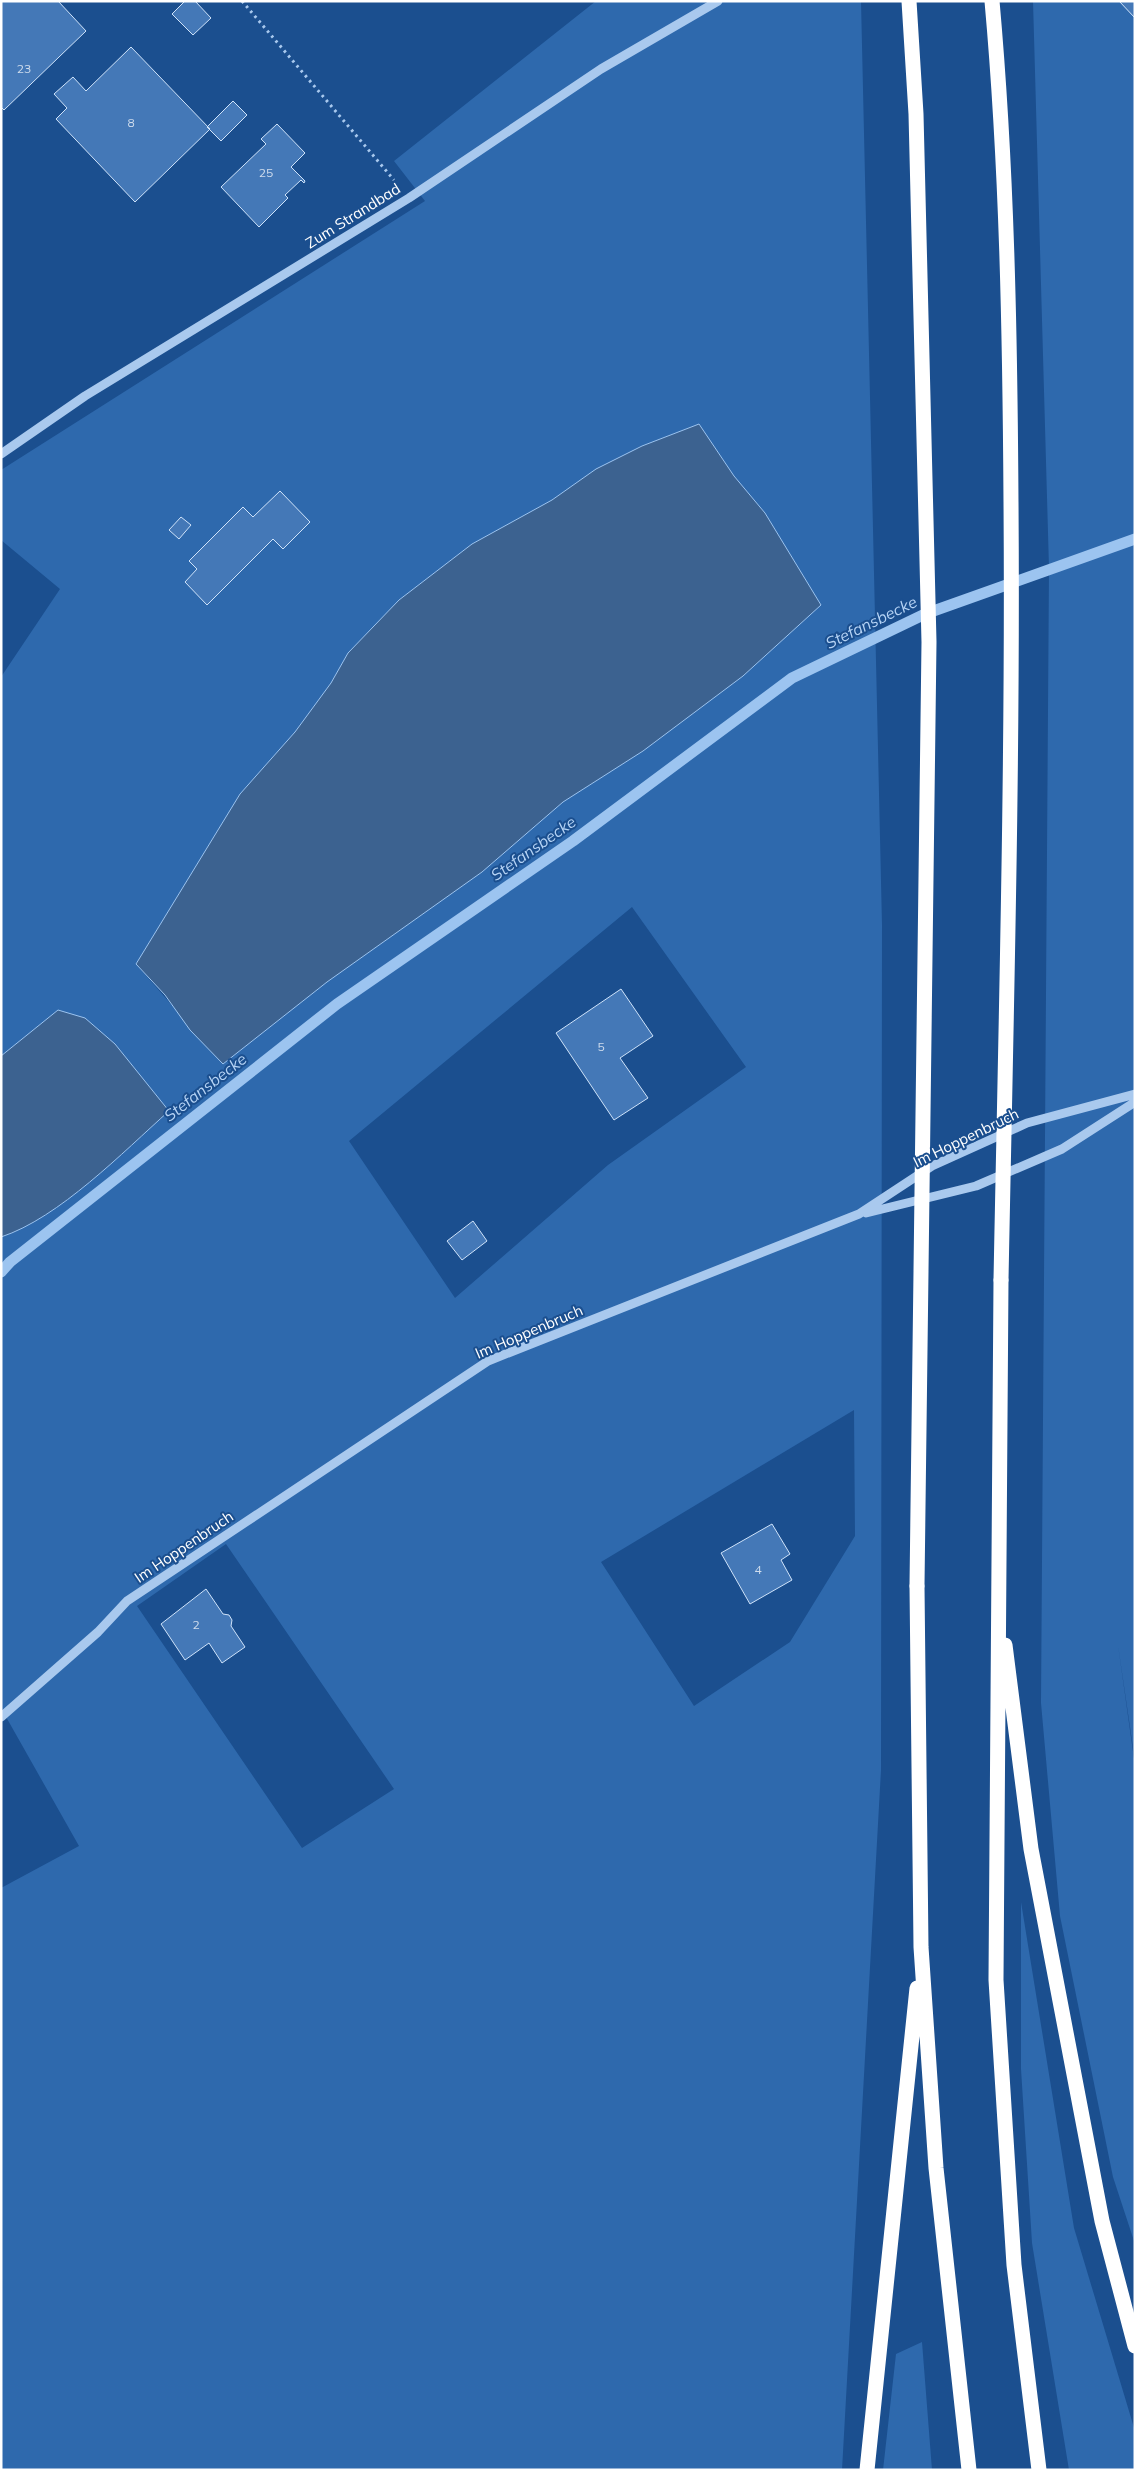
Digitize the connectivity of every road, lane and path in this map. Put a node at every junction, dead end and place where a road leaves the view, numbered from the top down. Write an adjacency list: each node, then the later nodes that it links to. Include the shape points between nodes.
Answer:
1 (242, 1): 5 (path)
2 (718, 1): 5 (street, Zum Strandbad, via 601,69)
3 (909, 1): 12 (highway, bridge, via 917,162 929,642 917,1586)
4 (992, 1): 10 (highway, bridge, via 1000,90 1010,319 1012,652)
5 (409, 198): 6 (street, Zum Strandbad, via 85,396)
6 (1, 454)
7 (1135, 1094): 9 (street, Im Hoppenbruch, via 1028,1123 932,1166)
8 (1135, 1102): 9 (street, via 1062,1149 976,1186)
9 (859, 1214): 11 (street, Im Hoppenbruch, via 488,1361 127,1600 98,1632)
10 (998, 1584): 13 (highway, via 1032,1848 1102,2221); 16 (highway, via 996,1980 1014,2265)
11 (1, 1717)
12 (921, 1947): 14 (highway); 15 (highway, via 936,2168)
13 (1135, 2346)
14 (867, 2470)
15 (969, 2470)
16 (1039, 2470)

